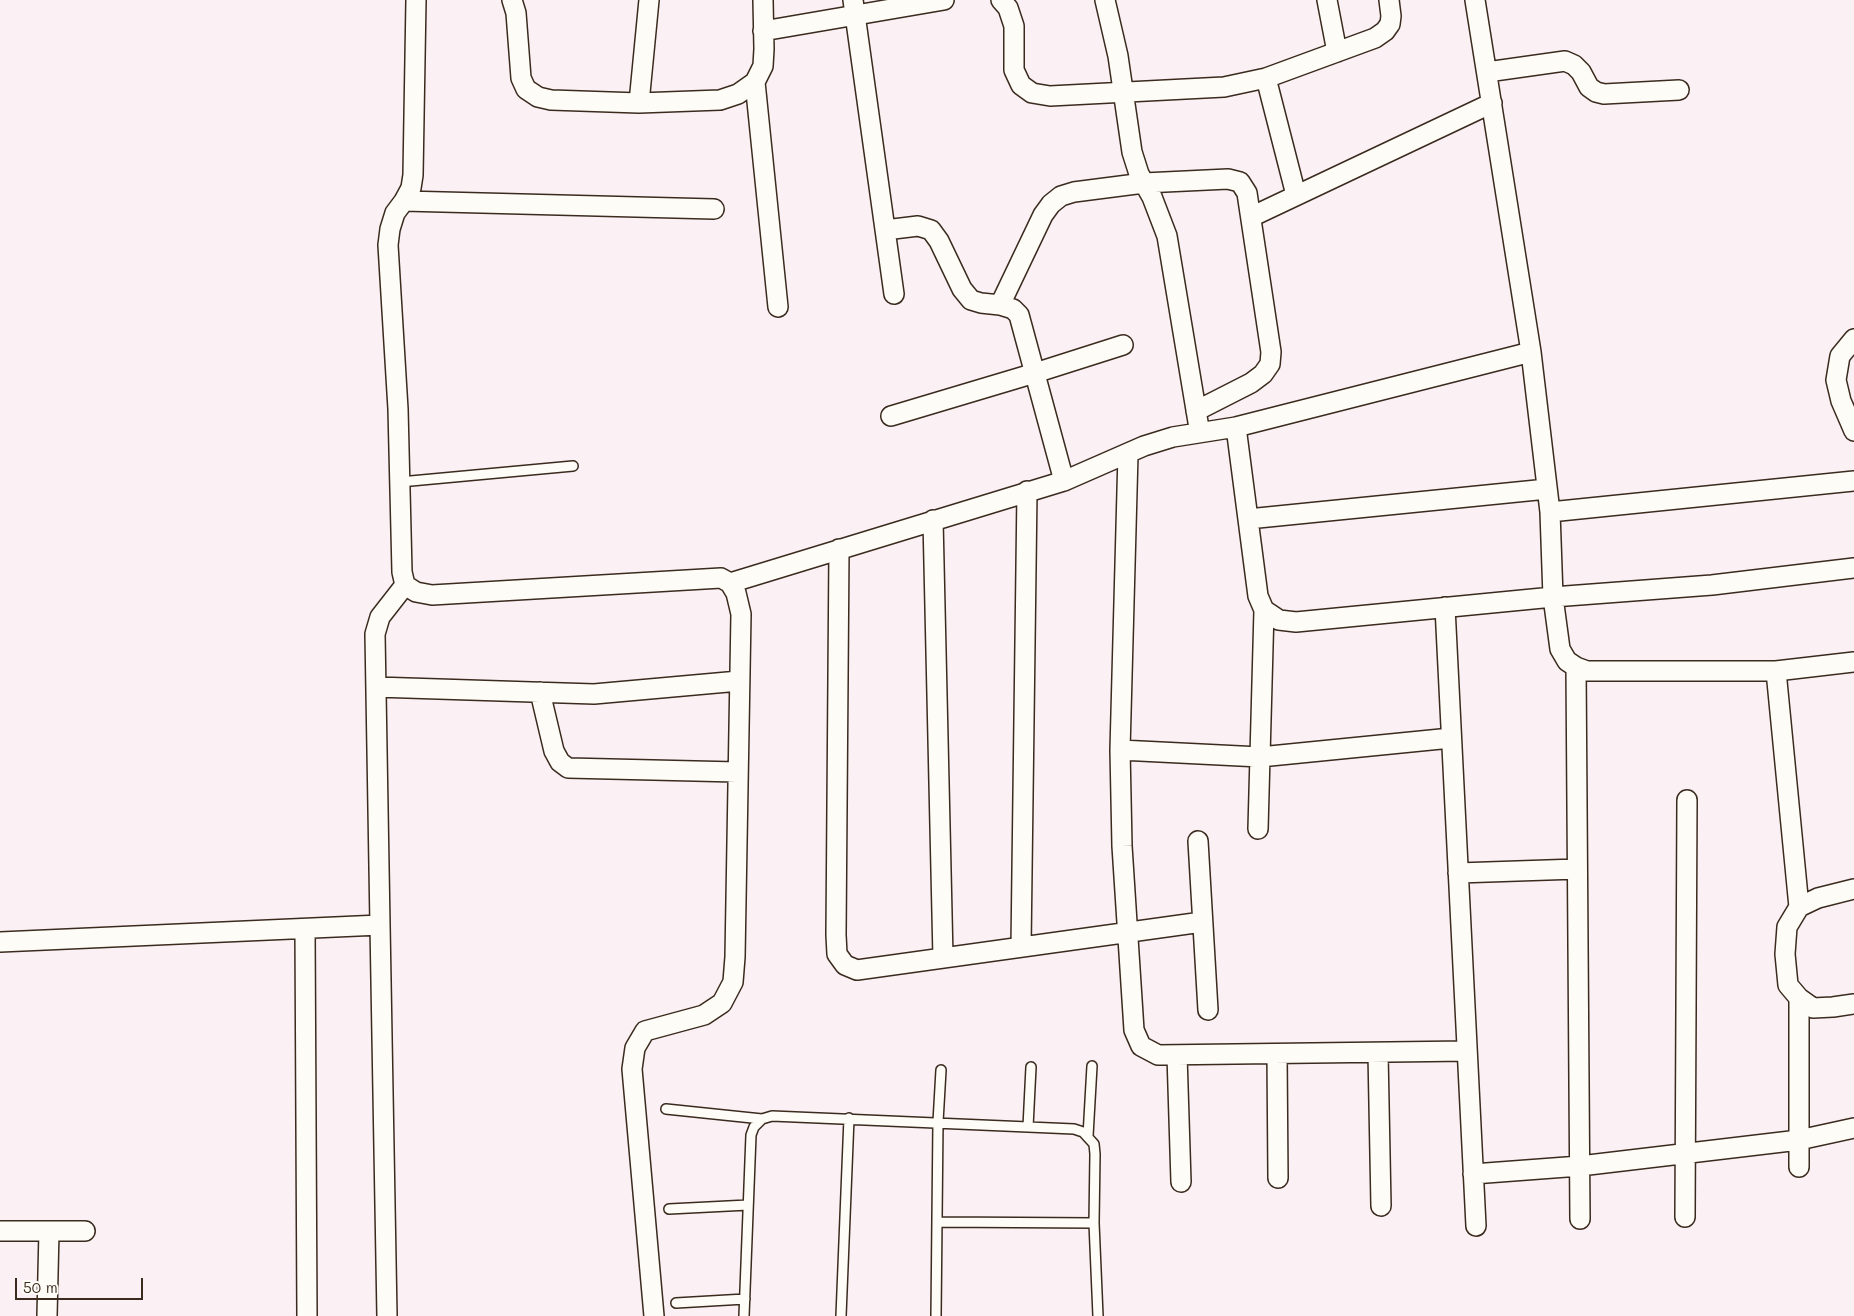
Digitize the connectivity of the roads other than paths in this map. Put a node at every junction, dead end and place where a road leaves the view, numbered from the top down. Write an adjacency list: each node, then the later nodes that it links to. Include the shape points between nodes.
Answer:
1 (416, 0): 23 (street, via 413,175)
2 (513, 0): 19 (street, via 521,78 526,89 551,100)
3 (649, 0): 19 (street)
4 (763, 0): 12 (street)
5 (944, 0): 11 (street)
6 (1001, 0): 18 (street, via 1008,8 1014,26 1014,70 1026,89 1050,96)
7 (1105, 0): 18 (street)
8 (1328, 0): 13 (street)
9 (1389, 0): 13 (street, via 1390,24 1385,31)
10 (1475, 0): 14 (street)
11 (854, 8): 12 (street); 26 (street)
12 (763, 31): 16 (street, via 762,66)
13 (1336, 52): 15 (street)
14 (1487, 72): 17 (street, via 1565,61 1574,65 1596,92); 20 (street)
15 (1266, 78): 18 (street, via 1224,87); 22 (street)
16 (755, 82): 19 (street, via 738,94 720,100); 29 (street)
17 (1679, 90)
18 (1124, 93): 21 (street, via 1132,152)
19 (639, 103)
20 (1492, 103): 22 (street); 32 (street)
21 (1144, 182): 25 (street, via 1228,179 1240,182 1247,193); 28 (street, via 1074,192 1051,204); 34 (street, via 1167,236)
22 (1296, 195): 25 (street)
23 (404, 201): 24 (street); 43 (street, via 395,213 388,245)
24 (714, 209)
25 (1251, 216): 34 (street, via 1271,352 1270,364 1251,383)
26 (885, 230): 27 (street); 28 (street, via 918,226 931,230 971,300)
27 (894, 294)
28 (1000, 305): 33 (street, via 1013,309 1019,315)
29 (778, 308)
30 (1854, 339): 37 (street, via 1840,356 1836,380)
31 (1123, 345): 33 (street)
32 (1531, 352): 36 (street); 44 (street)
33 (1035, 373): 35 (street); 41 (street)
34 (1196, 411): 38 (street)
35 (891, 416)
36 (1236, 427): 38 (street); 48 (street)
37 (1854, 431)
38 (1200, 433): 39 (street, via 1173,437)
39 (1128, 454): 41 (street); 63 (street)
40 (572, 466): 43 (lane)
41 (1064, 481): 45 (street)
42 (1854, 481): 46 (street)
43 (400, 482): 52 (street, via 402,572)
44 (1547, 489): 46 (street); 48 (street)
45 (1027, 492): 47 (street); 78 (street)
46 (1550, 512): 53 (street)
47 (933, 520): 49 (street); 79 (street)
48 (1248, 520): 55 (street, via 1258,596)
49 (839, 549): 51 (street); 79 (street, via 837,954 845,965 857,970)
50 (1854, 568): 53 (street, via 1712,585)
51 (730, 582): 52 (street, via 720,578 432,595 416,592); 59 (street, via 741,614)
52 (406, 585): 60 (street, via 380,617 375,634)
53 (1553, 597): 54 (street); 57 (street, via 1560,649 1567,662)
54 (1445, 607): 55 (street, via 1296,622 1279,620); 62 (street)
55 (1264, 610): 64 (street)
56 (1854, 662): 58 (street)
57 (1576, 668): 58 (street, via 1587,671); 69 (street)
58 (1776, 671): 72 (street)
59 (739, 681): 61 (street, via 594,694); 65 (street)
60 (376, 687): 61 (street); 74 (street)
61 (540, 692): 65 (street, via 554,751 568,768)
62 (1451, 738): 64 (street); 70 (street)
63 (1120, 750): 64 (street); 76 (street)
64 (1260, 756): 67 (street)
65 (737, 772): 120 (street, via 732,982 722,1003 704,1015 646,1031 635,1048 632,1068)
66 (1687, 800): 98 (street)
67 (1258, 828)
68 (1198, 841): 73 (street)
69 (1577, 869): 70 (street); 99 (street)
70 (1458, 873): 83 (street)
71 (1854, 889): 72 (street, via 1818,898)
72 (1799, 907): 80 (street, via 1787,927 1786,954 1788,985)
73 (1202, 922): 76 (street); 82 (street)
74 (380, 925): 75 (street); 119 (street)
75 (305, 929): 77 (street); 118 (street)
76 (1127, 931): 78 (street); 86 (street, via 1134,1030 1141,1046 1158,1055)
77 (0, 942)
78 (1021, 946): 79 (street)
79 (943, 958)
80 (1799, 998): 81 (street, via 1813,1008); 97 (street)
81 (1854, 1004)
82 (1208, 1010)
83 (1467, 1052): 84 (street); 101 (street)
84 (1378, 1053): 85 (street); 105 (street)
85 (1277, 1054): 86 (street); 102 (street)
86 (1177, 1055): 103 (street)
87 (1092, 1066): 96 (lane)
88 (1031, 1067): 94 (lane)
89 (941, 1070): 93 (lane)
90 (666, 1109): 92 (lane)
91 (849, 1118): 92 (lane, via 772,1116); 93 (lane); 122 (lane)
92 (762, 1119): 104 (lane, via 751,1136)
93 (938, 1122): 94 (lane); 109 (lane)
94 (1028, 1127): 96 (lane, via 1074,1129)
95 (1854, 1128): 97 (street)
96 (1088, 1136): 110 (lane, via 1094,1144 1095,1154)
97 (1799, 1140): 98 (street); 100 (street)
98 (1686, 1154): 99 (street); 107 (street)
99 (1580, 1166): 101 (street); 108 (street)
100 (1799, 1167)
101 (1473, 1174): 111 (street)
102 (1278, 1178)
103 (1180, 1182)
104 (748, 1205): 106 (lane); 115 (lane)
105 (1381, 1206)
106 (669, 1209)
107 (1685, 1217)
108 (1580, 1219)
109 (938, 1222): 110 (lane); 123 (lane)
110 (1094, 1223): 124 (lane)
111 (1476, 1226)
112 (0, 1231): 113 (street)
113 (49, 1231): 114 (street); 117 (street)
114 (85, 1231)
115 (745, 1299): 116 (lane); 121 (lane)
116 (676, 1303)
117 (47, 1316)
118 (307, 1316)
119 (387, 1316)
120 (654, 1316)
121 (744, 1316)
122 (841, 1316)
123 (936, 1316)
124 (1098, 1316)

